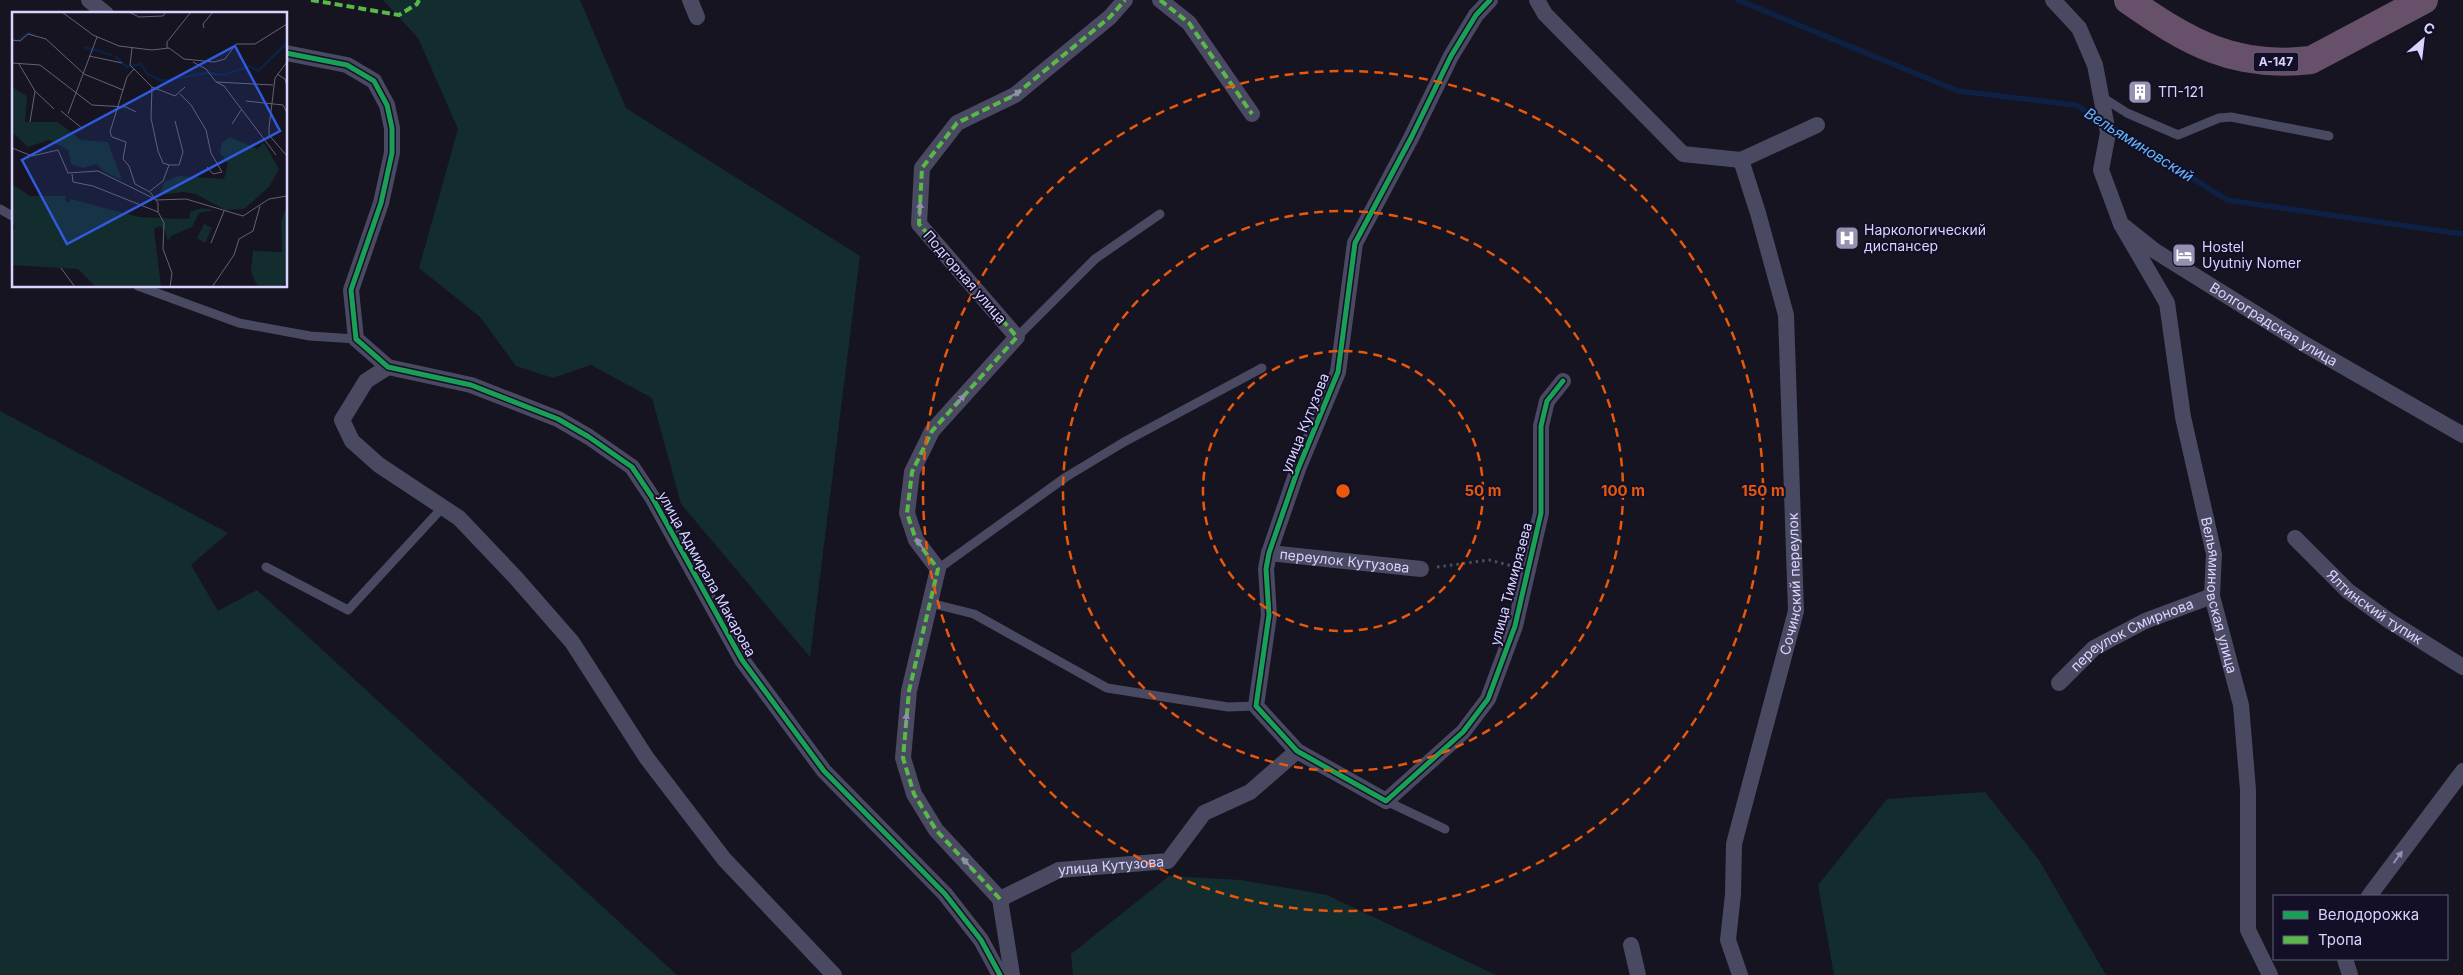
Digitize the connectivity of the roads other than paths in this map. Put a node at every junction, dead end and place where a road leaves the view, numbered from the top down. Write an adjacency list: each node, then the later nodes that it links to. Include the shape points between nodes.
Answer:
1 (89, 0): 10 (street)
2 (690, 0): 11 (street)
3 (1125, 0): 23 (street, Подгорная улица, one-way to 3, via 919,224 922,168 957,123 1016,95)
4 (1160, 0): 14 (street, via 1189,22)
5 (1490, 0): 31 (street, улица Кутузова, via 1476,15 1451,56 1355,243 1338,372 1298,469)
6 (1537, 0): 17 (street, via 1545,14 1683,154)
7 (2053, 0): 13 (street, via 2079,28 2095,65)
8 (2128, 0): 9 (highway, А-147, via 2195,43 2231,56 2291,63 2311,60)
9 (2424, 0)
10 (104, 12)
11 (697, 17)
12 (288, 53): 24 (street, via 347,65 374,81 387,105 392,128 392,153 381,203 351,290)
13 (2100, 100): 16 (lane, via 2178,135 2219,118 2231,117); 21 (street, via 2108,133 2101,170)
14 (1252, 114)
15 (1817, 125): 17 (street)
16 (2329, 136)
17 (1740, 160): 52 (street, Сочинский переулок, via 1786,315 1796,611 1734,844 1728,940)
18 (0, 209): 20 (lane)
19 (1160, 214): 23 (lane, via 1095,259)
20 (12, 216)
21 (2121, 224): 28 (street, Волгоградская улица, via 2155,251 2306,345); 35 (street, Вельяминовская улица, via 2167,303 2183,417 2214,554)
22 (143, 288): 24 (lane, via 239,323 310,336)
23 (1017, 337): 33 (street, Подгорная улица, one-way to 23, via 916,540 907,513 912,472 932,431)
24 (356, 338): 25 (street, улица Адмирала Макарова)
25 (388, 366): 29 (street, via 366,381 342,420 352,441 378,465); 49 (street, улица Адмирала Макарова, via 472,385 558,419 632,467 742,660 824,771 944,894 981,940)
26 (1262, 368): 33 (lane, via 1066,477)
27 (1563, 381): 42 (street, улица Тимирязева, via 1547,400 1542,426 1541,513 1515,626 1488,699 1463,732)
28 (2463, 435)
29 (443, 507): 32 (lane, via 348,610); 48 (street, via 459,518 572,642 646,757 724,859)
30 (2295, 538): 37 (street, Ялтинский тупик, via 2348,591)
31 (1269, 552): 34 (street, переулок Кутузова); 39 (street, улица Кутузова, via 1266,569 1269,615)
32 (266, 567)
33 (938, 569): 36 (street)
34 (1422, 569)
35 (2212, 596): 38 (street, переулок Смирнова, via 2145,621 2094,648); 53 (street, Вельяминовская улица, via 2241,705 2248,790 2248,930)
36 (930, 604): 39 (lane, via 974,614 1107,688 1228,707); 45 (street, one-way to 36, via 936,830 914,794 903,758 909,691)
37 (2463, 667)
38 (2059, 683)
39 (1256, 706): 40 (street)
40 (1297, 752): 42 (street); 45 (street, улица Кутузова, via 1250,792 1204,813 1168,861 1059,870)
41 (2463, 771): 44 (street, one-way to 41)
42 (1386, 801): 43 (lane)
43 (1446, 829)
44 (2370, 895)
45 (1000, 899): 50 (street)
46 (1630, 945): 51 (street)
47 (2345, 960): 54 (street)
48 (834, 975)
49 (1000, 975)
50 (1012, 975)
51 (1638, 975)
52 (1740, 975)
53 (2270, 975)
54 (2350, 975)

